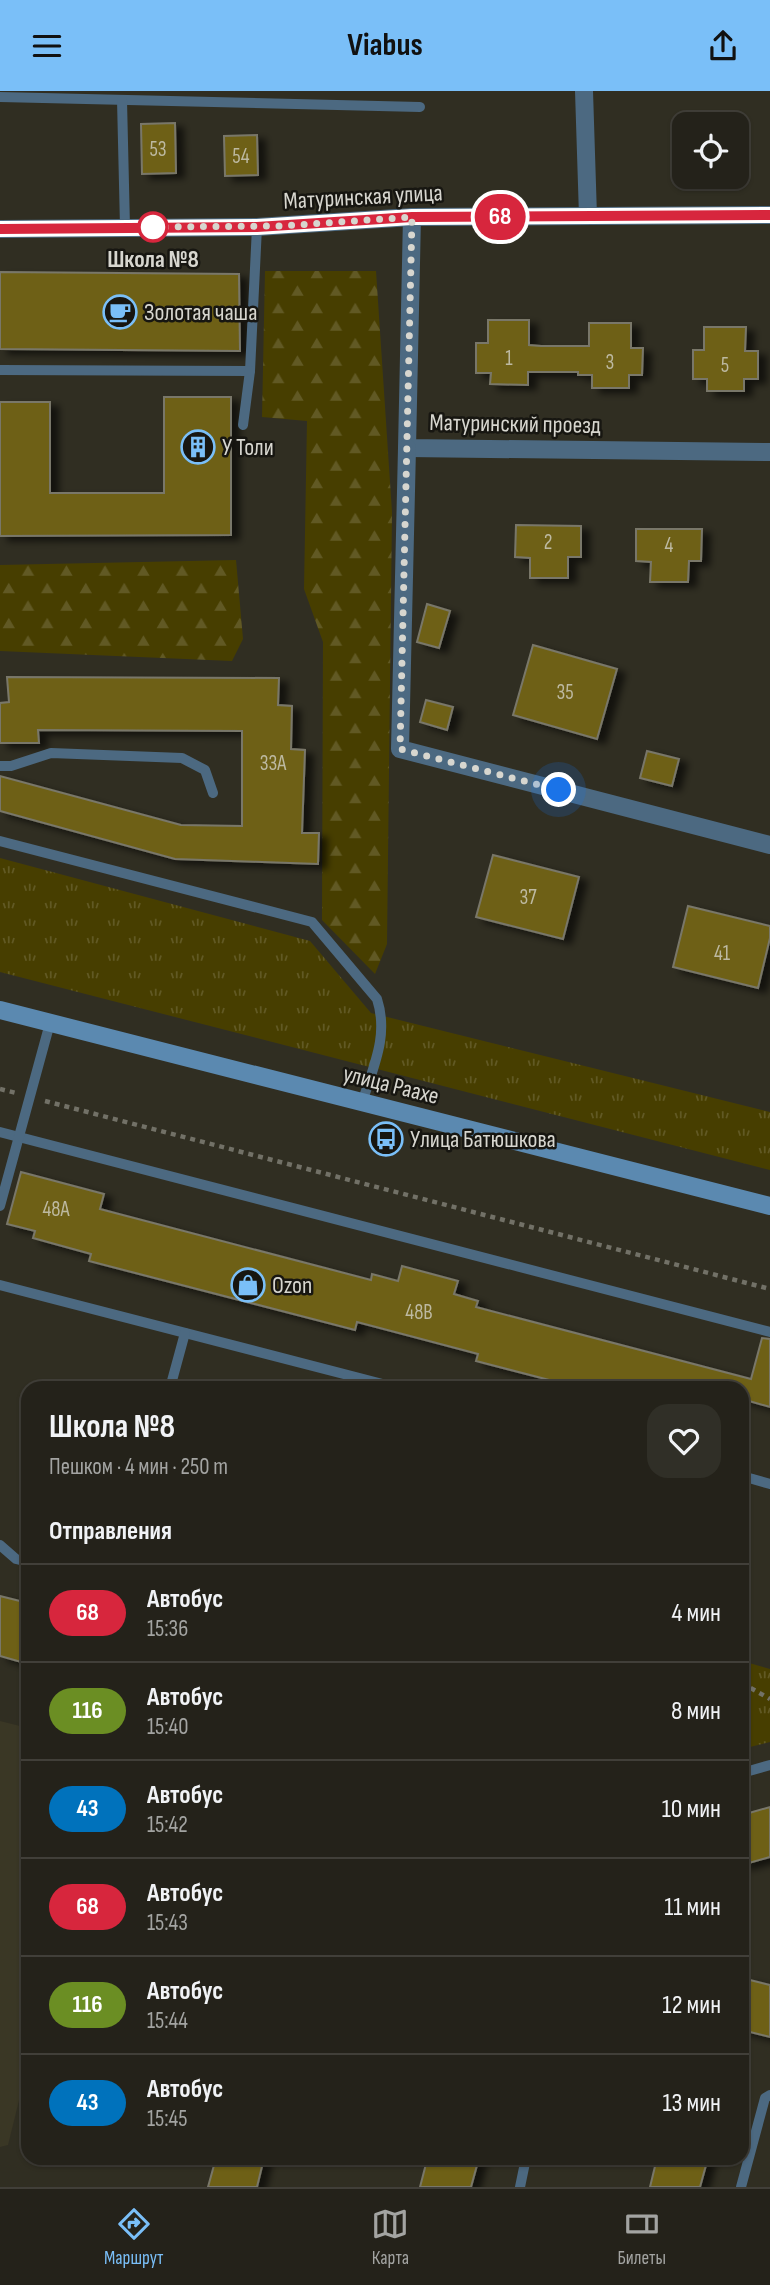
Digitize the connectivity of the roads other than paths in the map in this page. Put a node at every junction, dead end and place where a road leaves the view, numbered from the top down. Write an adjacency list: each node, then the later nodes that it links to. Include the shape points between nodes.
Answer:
1 (584, 91): 6 (street)
2 (0, 97): 3 (lane)
3 (121, 100): 4 (lane); 8 (lane)
4 (420, 107)
5 (770, 215): 6 (street, Матуринская улица)
6 (588, 216): 7 (street, Матуринская улица)
7 (412, 217): 9 (street, Матуринская улица); 14 (street, Матуринский проезд)
8 (125, 227): 9 (street, Матуринская улица); 10 (street, Матуринская улица)
9 (257, 227): 12 (lane)
10 (0, 229)
11 (0, 370): 12 (lane)
12 (250, 371): 13 (lane)
13 (243, 425)
14 (407, 448): 15 (street, Матуринский проезд); 19 (street, via 400,749)
15 (770, 451)
16 (0, 766): 17 (lane, via 51,753 182,758 205,770)
17 (213, 793)
18 (0, 841): 22 (lane, via 312,922 377,999 382,1012 383,1033)
19 (770, 845)
20 (0, 1010): 21 (main road, улица Раахе)
21 (50, 1023): 22 (main road, улица Раахе); 24 (lane)
22 (362, 1103): 26 (main road, улица Раахе)
23 (0, 1132): 24 (lane)
24 (18, 1136): 25 (lane); 28 (lane)
25 (0, 1206)
26 (770, 1206)
27 (0, 1285): 29 (lane)
28 (770, 1332)
29 (185, 1333): 30 (lane); 31 (lane)
30 (172, 1381)
31 (371, 1381)
32 (749, 1478): 33 (lane)
33 (770, 1484)
34 (0, 1545): 35 (lane)
35 (21, 1560)
36 (770, 1765): 37 (lane)
37 (749, 1771)
38 (770, 2095): 39 (lane, via 765,2098)
39 (749, 2157)
40 (525, 2165): 42 (lane)
41 (747, 2165): 43 (lane)
42 (520, 2187)
43 (741, 2187)

